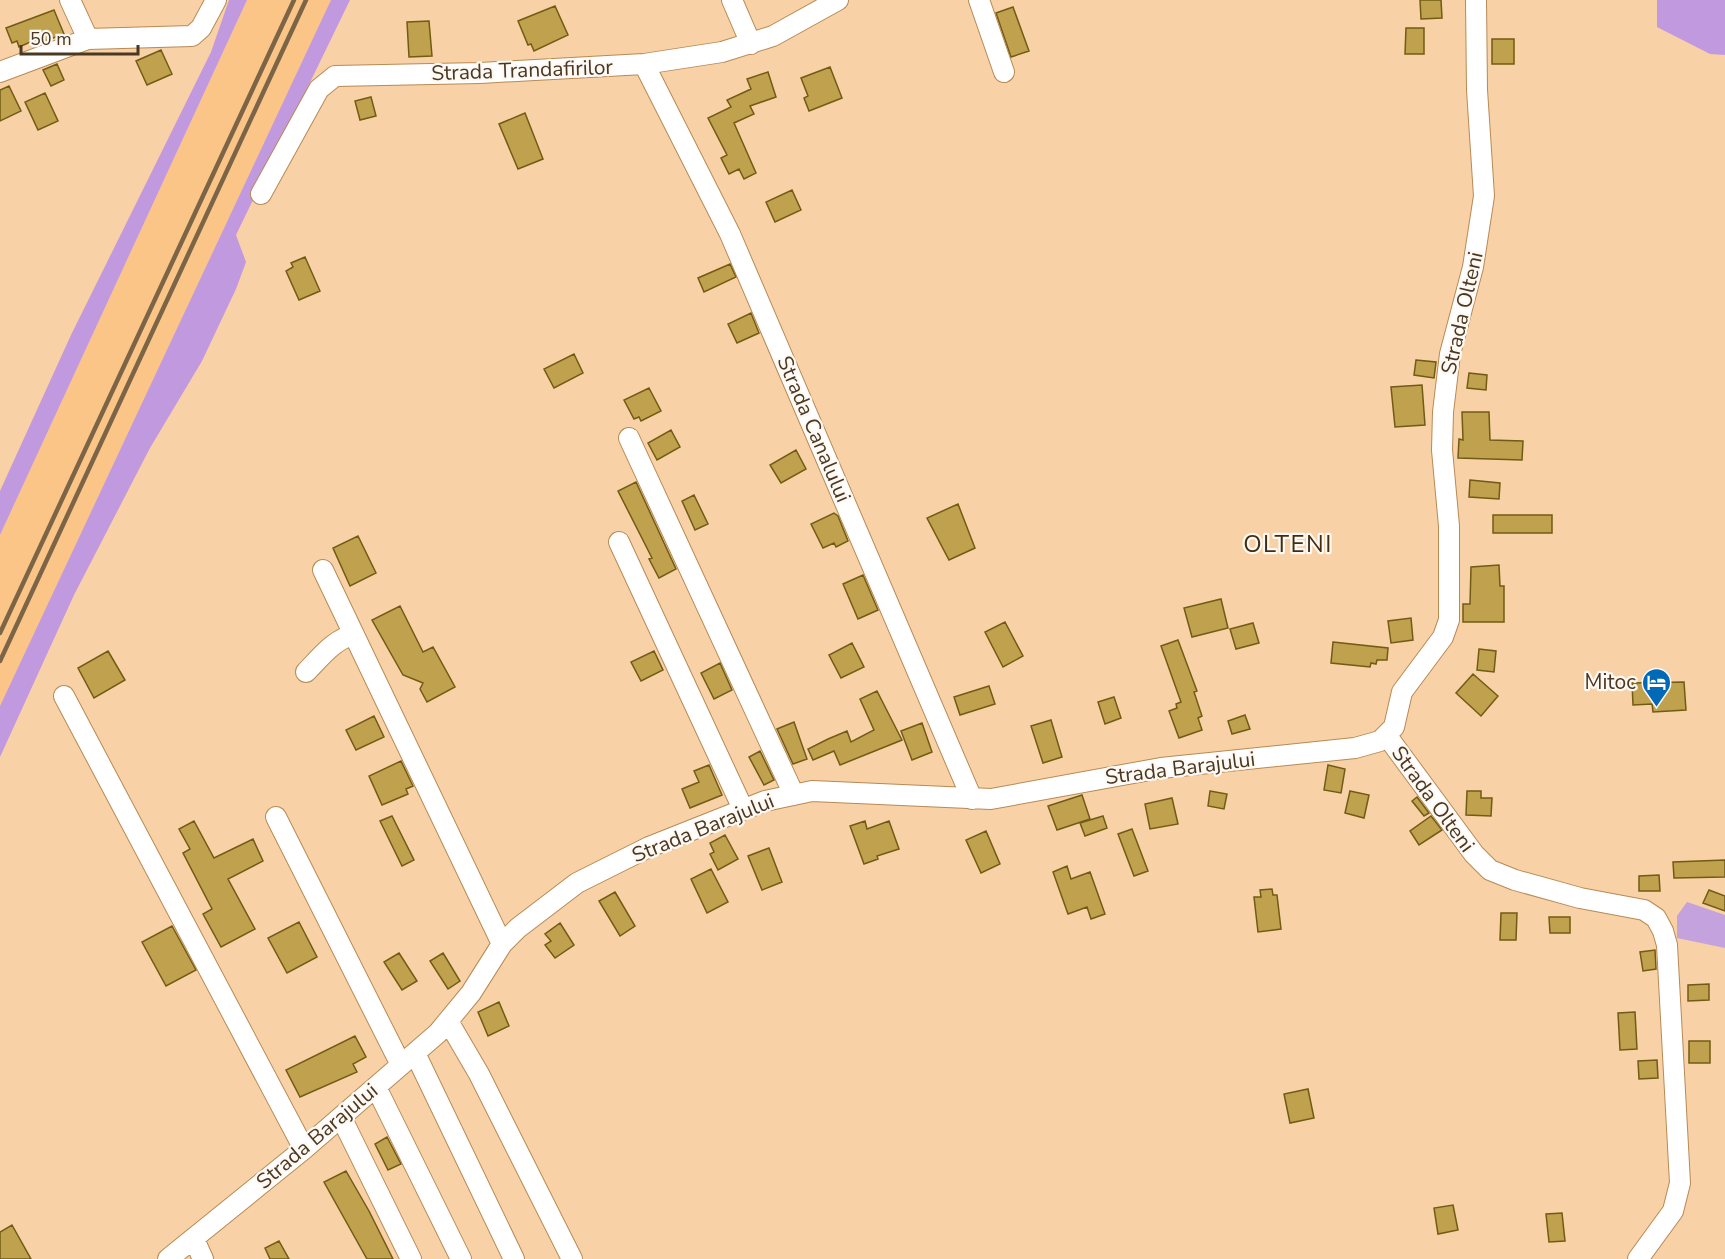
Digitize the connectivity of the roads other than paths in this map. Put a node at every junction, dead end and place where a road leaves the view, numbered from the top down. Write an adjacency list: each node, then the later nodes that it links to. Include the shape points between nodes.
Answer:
1 (70, 0): 7 (street)
2 (216, 0): 7 (street, via 201,28 192,36)
3 (732, 0): 8 (street)
4 (838, 0): 8 (street, Strada Trandafirilor)
5 (979, 0): 11 (street)
6 (1476, 0): 19 (street, Strada Olteni, via 1484,196 1473,267 1450,354 1443,412 1449,620 1443,637 1402,692 1394,727)
7 (88, 39): 10 (street)
8 (751, 44): 9 (street, Strada Trandafirilor)
9 (644, 64): 12 (street, Strada Trandafirilor, via 335,76 319,89); 21 (street, Strada Canalului, via 730,234)
10 (1, 69)
11 (1004, 72)
12 (261, 194)
13 (629, 438): 20 (street)
14 (619, 542): 22 (street)
15 (323, 570): 16 (street)
16 (354, 635): 17 (street, via 345,636); 24 (street)
17 (306, 672)
18 (64, 696): 29 (street)
19 (1387, 736): 21 (street, Strada Barajului, via 1355,748 1161,768 991,799); 37 (street, Strada Olteni, via 1473,854 1490,870 1580,898 1644,910 1656,918 1664,931 1680,1183 1673,1211)
20 (794, 795): 21 (street, Strada Barajului, via 836,791); 22 (street, Strada Barajului)
21 (972, 799)
22 (743, 809): 24 (street, Strada Barajului, via 650,847 578,883 545,905)
23 (276, 817): 26 (street)
24 (502, 944): 25 (street, Strada Barajului)
25 (448, 1021): 26 (street, Strada Barajului); 36 (street, via 479,1074)
26 (408, 1059): 27 (street, Strada Barajului); 35 (street)
27 (376, 1087): 28 (street, Strada Barajului); 34 (street)
28 (341, 1117): 29 (street, Strada Barajului); 33 (street)
29 (304, 1149): 30 (street, Strada Barajului)
30 (194, 1239): 31 (street, Strada Barajului); 32 (street)
31 (168, 1259)
32 (203, 1259)
33 (411, 1259)
34 (461, 1259)
35 (514, 1259)
36 (572, 1259)
37 (1638, 1259)

